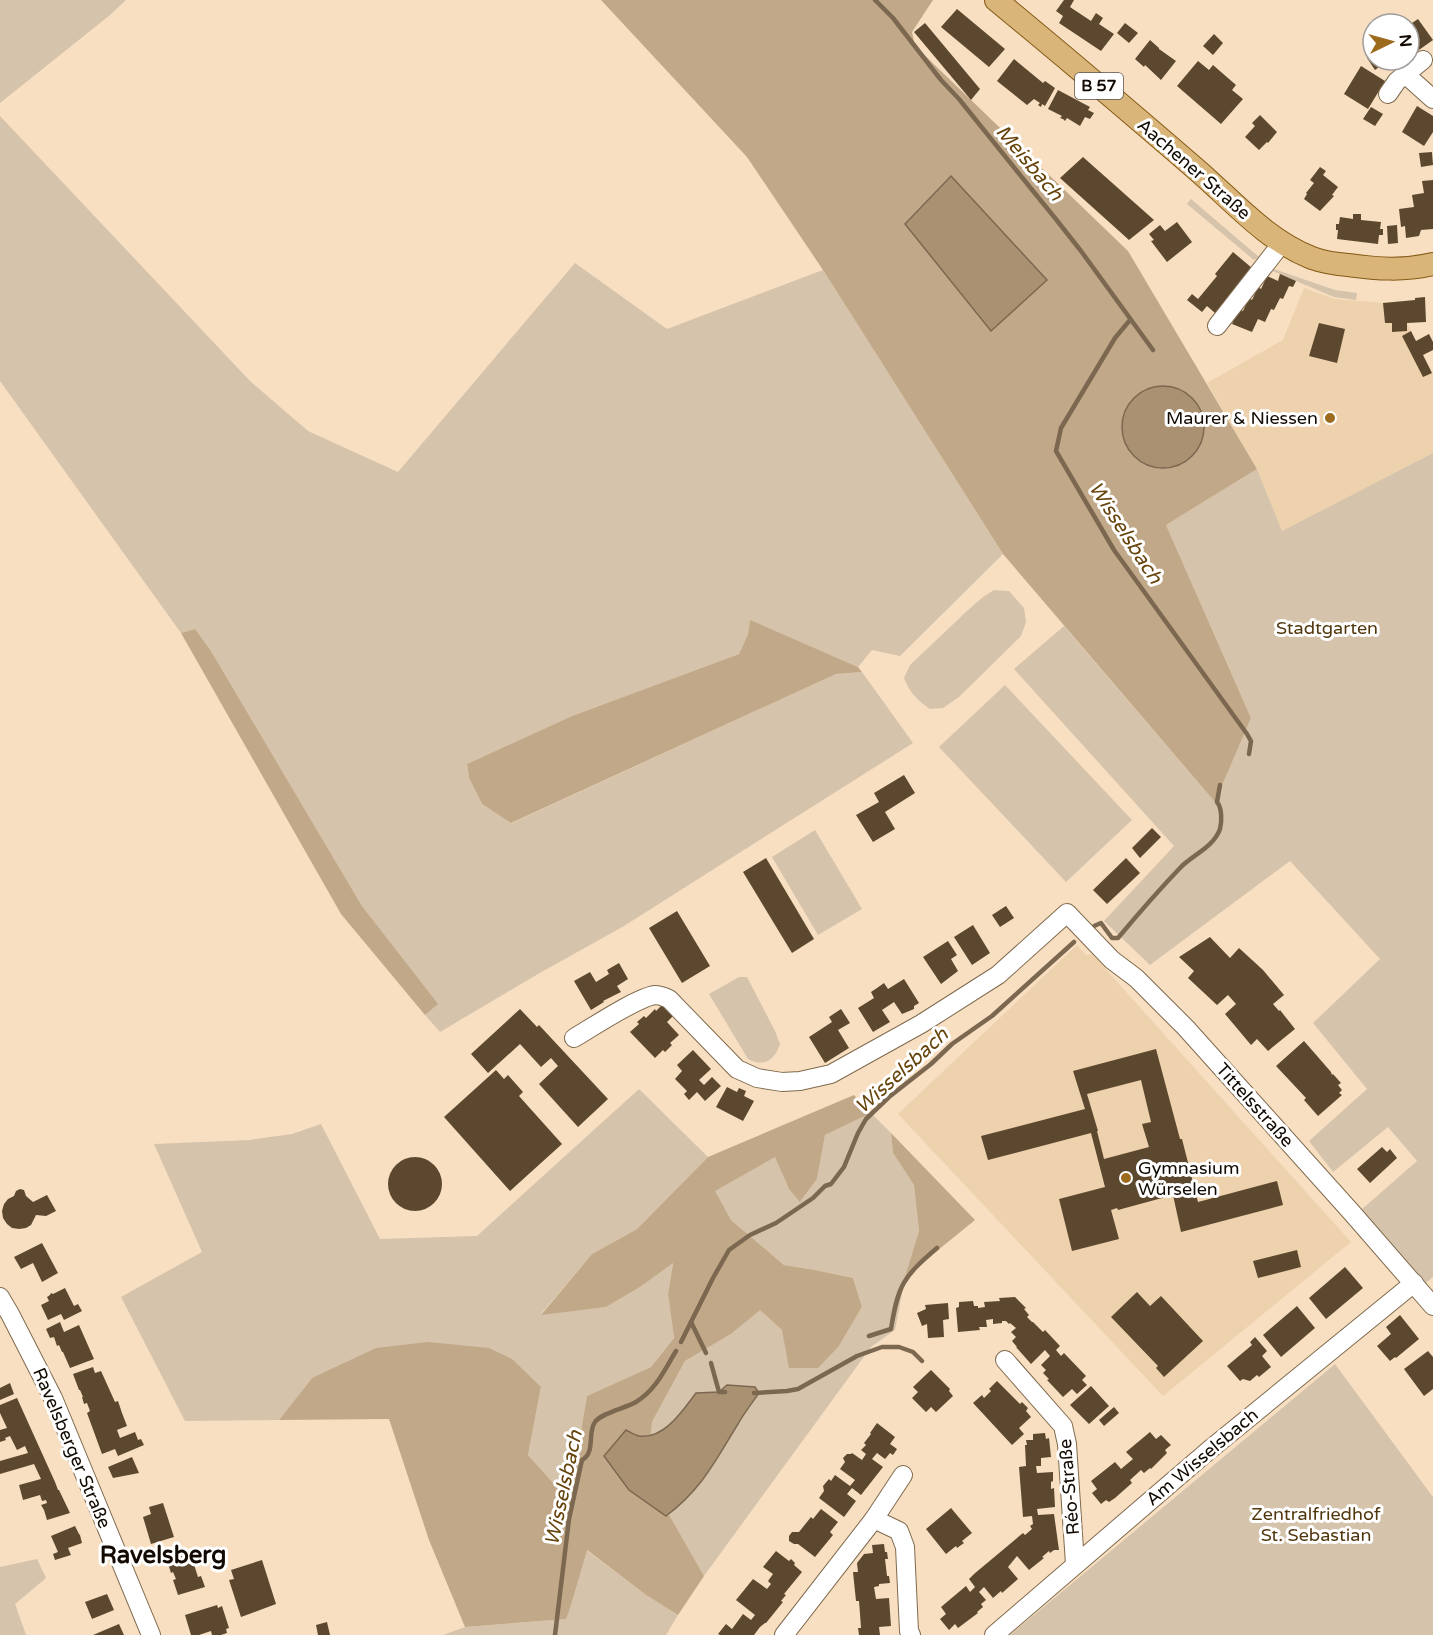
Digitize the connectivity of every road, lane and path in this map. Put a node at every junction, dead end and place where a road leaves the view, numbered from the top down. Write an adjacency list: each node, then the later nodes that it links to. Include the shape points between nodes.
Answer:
1 (996, 0): 6 (main road, Aachener Straße / B 57)
2 (1423, 60): 3 (street)
3 (1405, 74): 4 (street); 5 (street)
4 (1388, 94)
5 (1433, 99)
6 (1282, 243): 7 (main road, Aachener Straße / B 57, via 1314,259 1340,264 1408,269); 8 (street)
7 (1433, 264)
8 (1217, 326)
9 (574, 1038): 10 (street, Tittelsstraße, via 638,1001 661,995 737,1069 757,1078 782,1082 831,1074 998,975 1067,913 1193,1036)
10 (1414, 1283): 12 (street, Tittelsstraße); 16 (street, Am Wisselsbach)
11 (0, 1297): 17 (street, Ravelsberger Straße, via 53,1398)
12 (1433, 1306)
13 (1005, 1359): 16 (street, Réo-Straße, via 1063,1426)
14 (903, 1475): 15 (street)
15 (874, 1519): 18 (street); 19 (street, via 899,1531 905,1547)
16 (1075, 1564): 20 (street, Am Wisselsbach)
17 (151, 1635)
18 (784, 1635)
19 (911, 1635)
20 (994, 1635)

